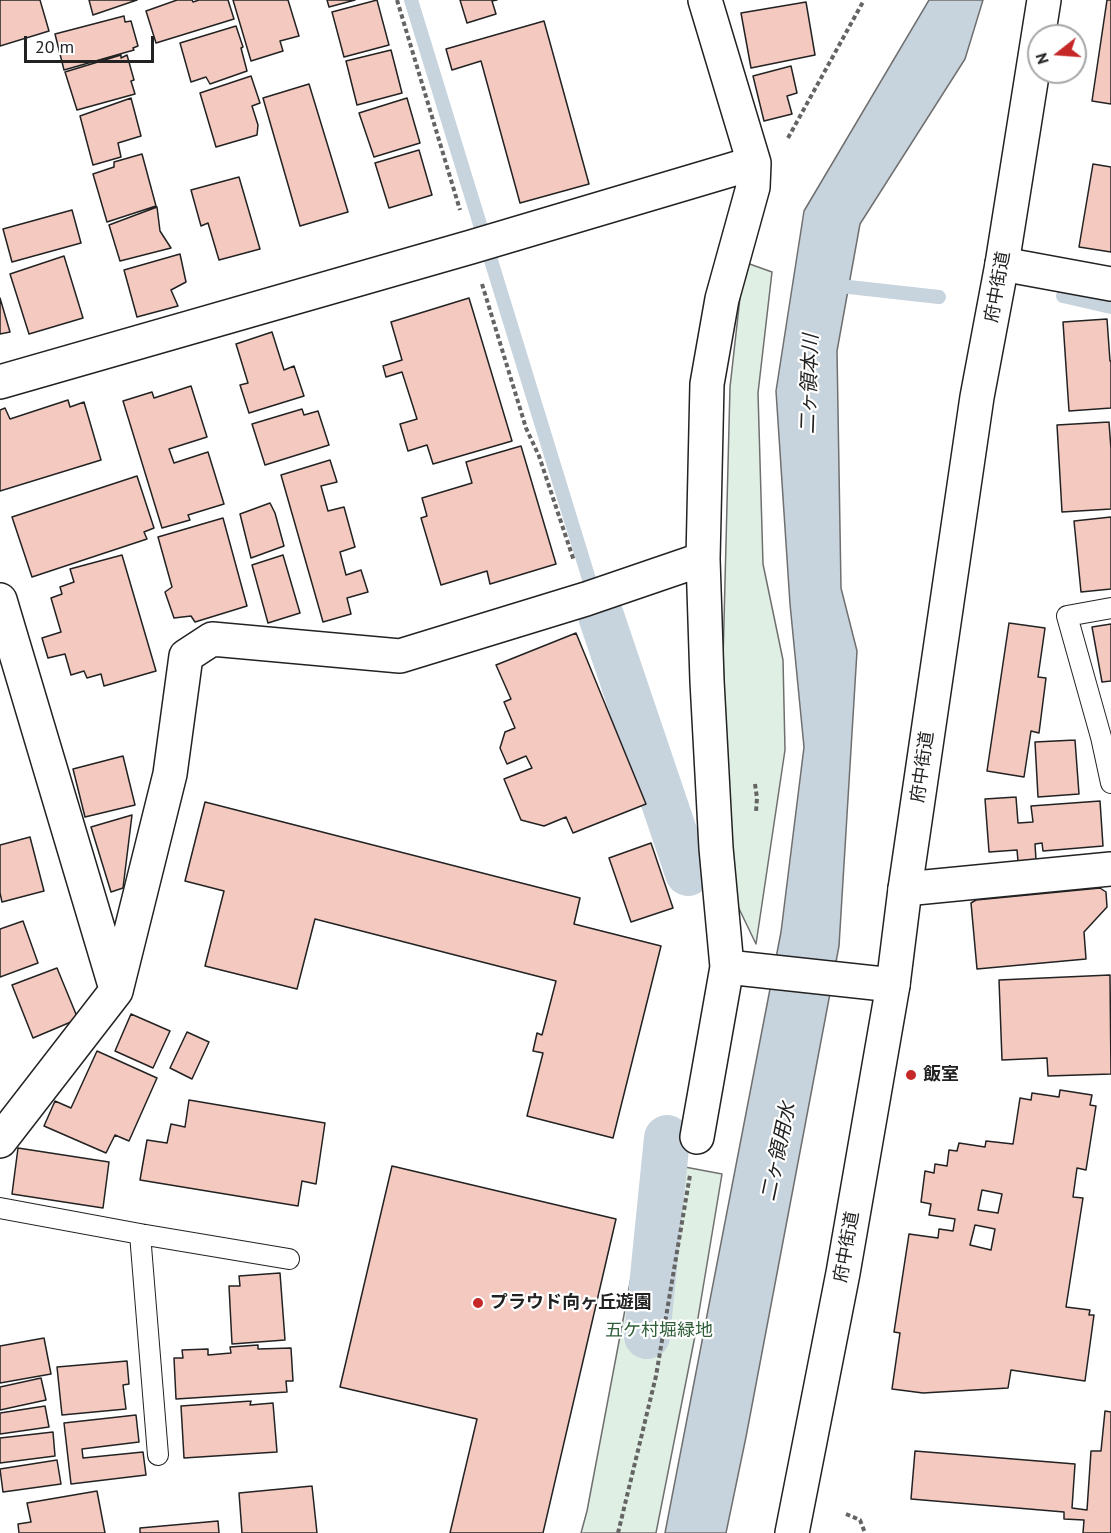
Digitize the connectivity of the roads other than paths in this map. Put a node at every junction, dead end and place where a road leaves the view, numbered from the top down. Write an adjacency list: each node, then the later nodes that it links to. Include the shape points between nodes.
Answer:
1 (705, 0): 3 (street)
2 (1044, 0): 4 (street, 府中街道)
3 (754, 163): 6 (street); 7 (street, via 753,187 722,299 707,384)
4 (1002, 264): 5 (street); 12 (street, 府中街道, via 977,397)
5 (1111, 284)
6 (0, 382)
7 (703, 559): 13 (street, via 716,848); 15 (street, via 400,656 212,639 186,656 170,774)
8 (0, 600): 15 (street)
9 (1111, 608): 10 (lane, via 1067,616)
10 (1111, 783)
11 (1111, 869): 12 (street)
12 (905, 889): 14 (street, 府中街道)
13 (738, 968): 14 (street); 16 (street)
14 (893, 985): 22 (street, 府中街道, via 843,1273)
15 (116, 990): 17 (street)
16 (697, 1137)
17 (0, 1141)
18 (0, 1208): 19 (lane)
19 (140, 1234): 20 (lane); 21 (lane)
20 (289, 1259)
21 (158, 1455)
22 (792, 1533)

